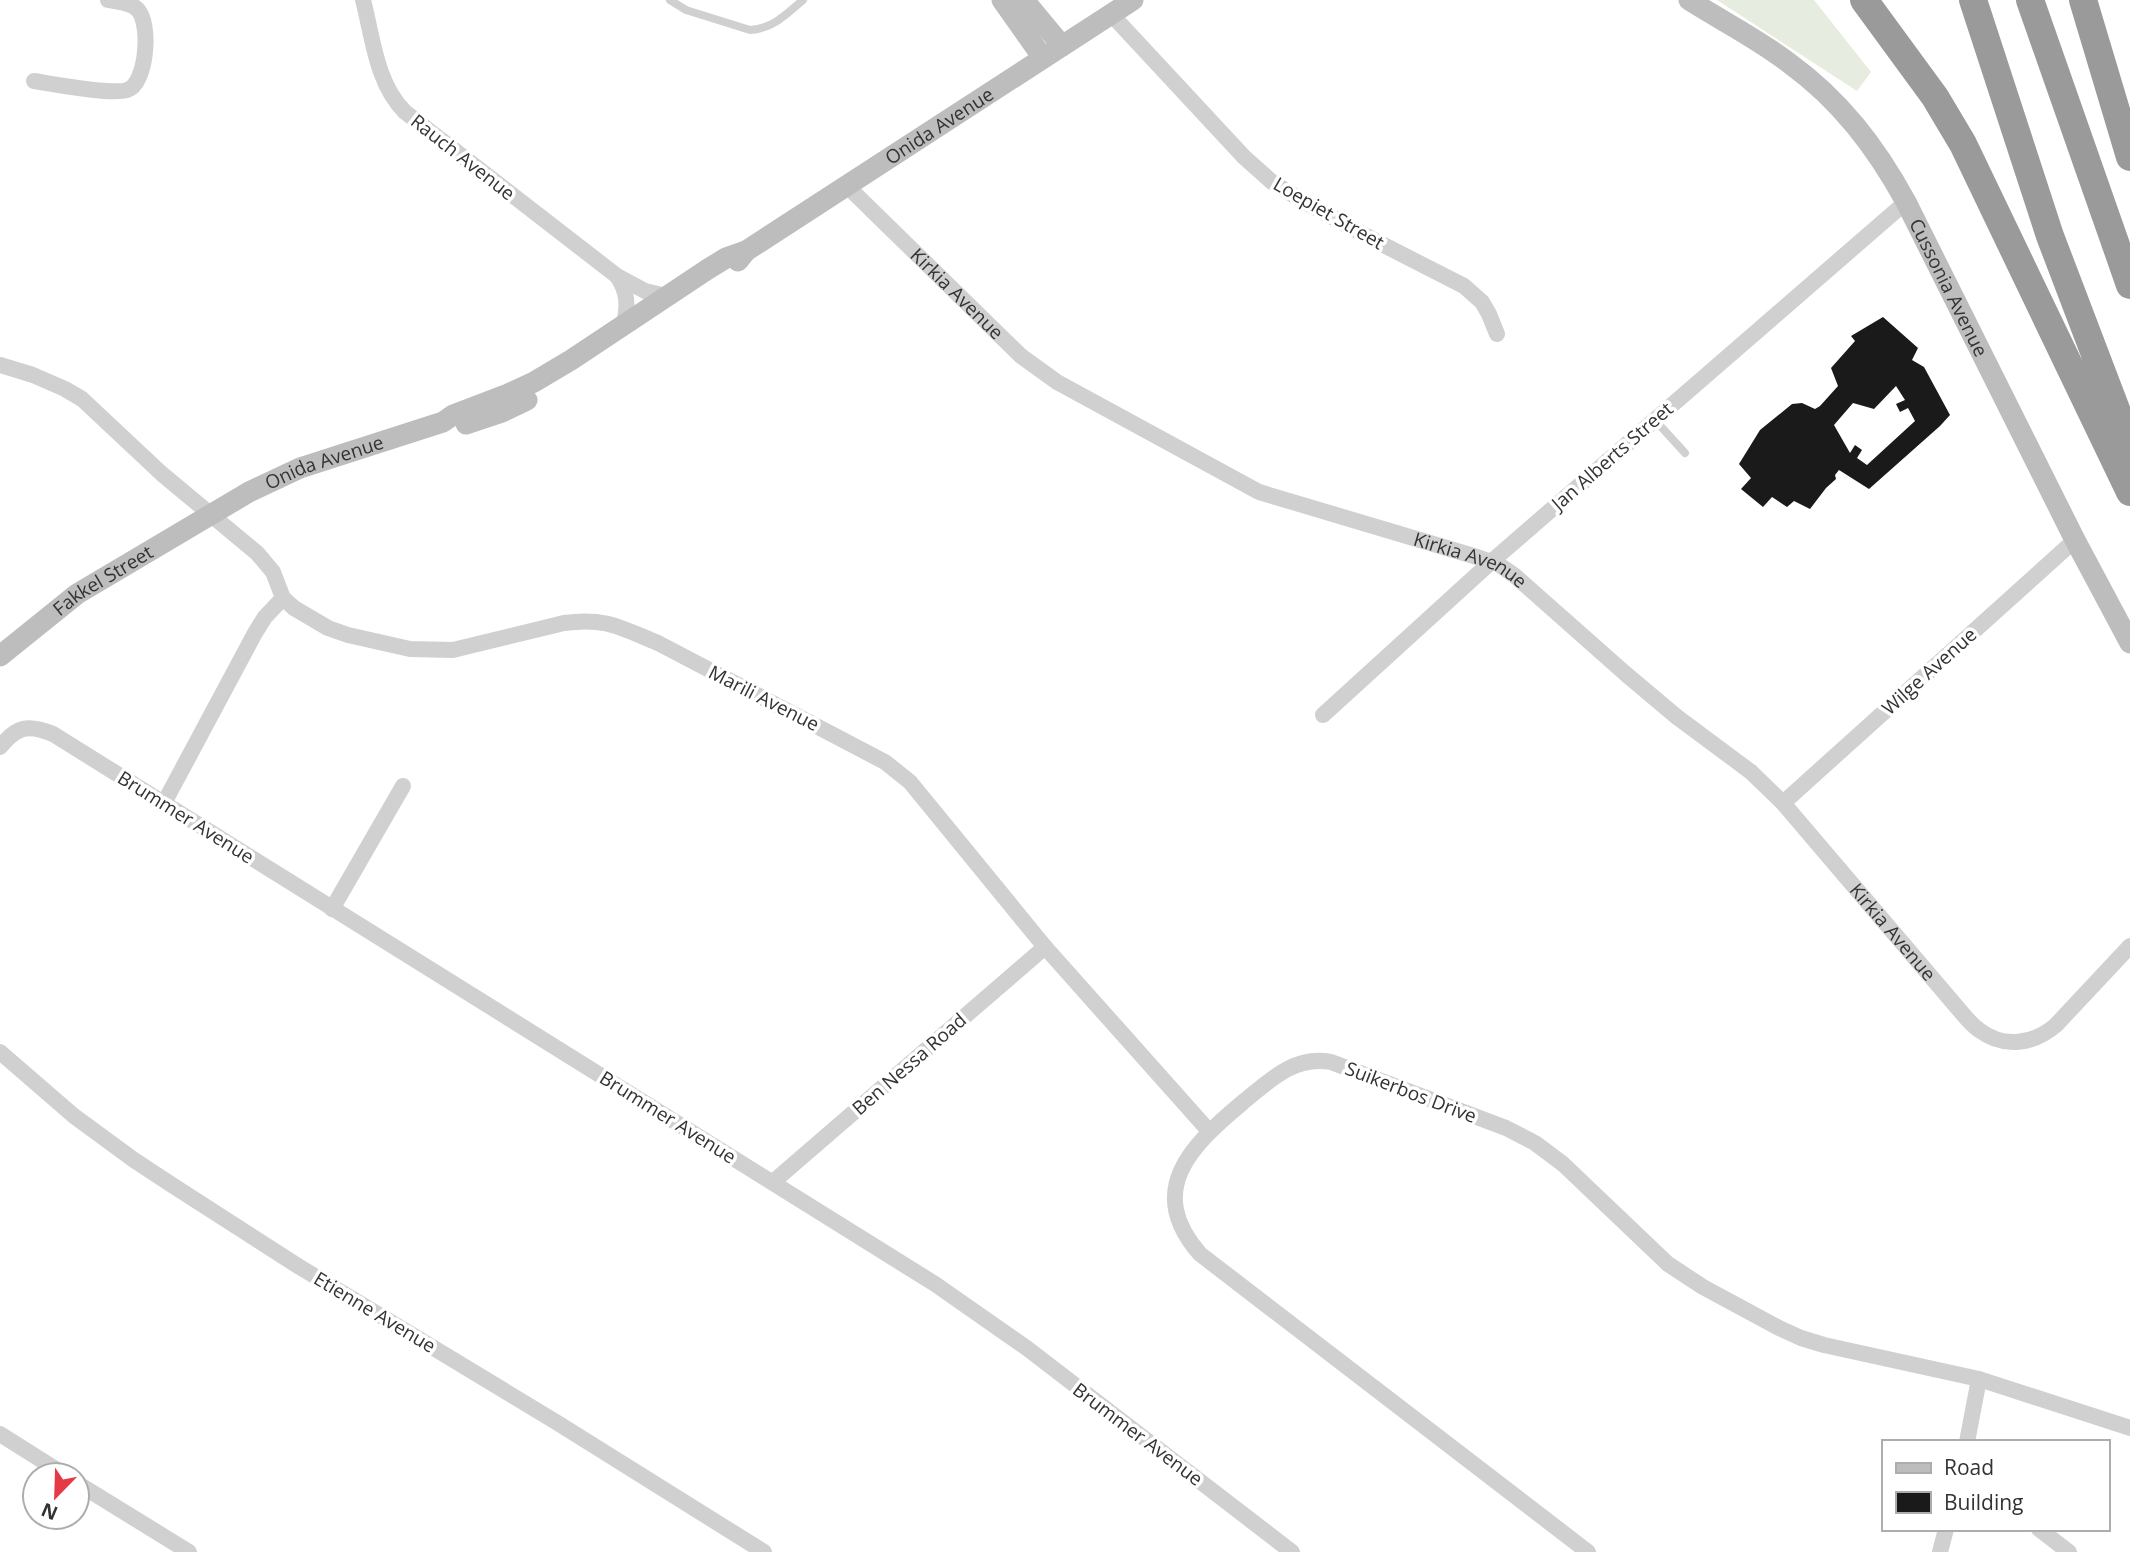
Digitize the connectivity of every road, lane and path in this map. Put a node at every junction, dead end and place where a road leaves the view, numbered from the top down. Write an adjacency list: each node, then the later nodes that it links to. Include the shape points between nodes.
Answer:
1 (108, 0): 18 (street, via 134,7 145,20 143,64 132,87 113,92)
2 (363, 0): 23 (street, Rauch Avenue, via 382,80 397,105)
3 (670, 0): 4 (lane, via 686,10 750,30 771,24)
4 (803, 0)
5 (1002, 0): 16 (street)
6 (1024, 0): 15 (street)
7 (1133, 0): 14 (street, Onida Avenue)
8 (1689, 0): 21 (street, Cussonia Avenue, via 1788,61 1825,91 1867,139)
9 (1864, 0): 33 (highway, via 1935,97 1963,144)
10 (1973, 0): 31 (highway, via 2050,236)
11 (2030, 0): 24 (highway)
12 (2075, 0): 17 (highway)
13 (2083, 0): 17 (highway)
14 (1111, 14): 15 (street, Onida Avenue); 27 (street, Loepiet Street, via 1266,177 1464,286 1482,302)
15 (1062, 46): 16 (street, Onida Avenue)
16 (1043, 58): 20 (street, Onida Avenue)
17 (2103, 67): 19 (highway)
18 (34, 81)
19 (2130, 157)
20 (847, 186): 22 (street, Onida Avenue); 36 (street, Kirkia Avenue, via 1021,356 1067,388 1259,492)
21 (1906, 202): 29 (street, Jan Alberts Street); 35 (street, Cussonia Avenue)
22 (746, 251): 25 (street, Onida Avenue, via 726,258); 30 (street, Onida Avenue, via 713,283 543,391 488,417 464,424)
23 (617, 276): 25 (street, Rauch Avenue); 26 (street, via 628,305)
24 (2130, 285)
25 (666, 296): 26 (street, Onida Avenue)
26 (624, 324): 30 (street, Onida Avenue, via 534,382)
27 (1497, 334)
28 (0, 365): 34 (street, via 33,375 82,400)
29 (1654, 419): 32 (lane); 36 (street, Jan Alberts Street)
30 (443, 422): 34 (street, Onida Avenue, via 300,468)
31 (2130, 446)
32 (1685, 453)
33 (2130, 492)
34 (210, 513): 37 (street, via 268,565); 39 (street, Fakkel Street, via 77,594)
35 (2075, 540): 38 (street, Cussonia Avenue); 44 (street, Wilge Avenue)
36 (1491, 562): 40 (street, Jan Alberts Street); 44 (street, Kirkia Avenue, via 1514,575)
37 (283, 598): 43 (street, via 255,632); 47 (street, Marili Avenue, via 337,632 410,649 453,650 582,621 612,624 658,643 904,776)
38 (2130, 643)
39 (0, 656)
40 (1323, 715)
41 (0, 747): 43 (street, Brummer Avenue, via 17,731 40,729)
42 (403, 786): 45 (street)
43 (164, 803): 45 (street, Brummer Avenue)
44 (1783, 803): 46 (street, Kirkia Avenue, via 1972,1024 1993,1037 2020,1043 2042,1035)
45 (332, 909): 50 (street, Brummer Avenue)
46 (2130, 946)
47 (1045, 947): 49 (street, Marili Avenue); 50 (street, Ben Nessa Road)
48 (0, 1052): 60 (street, Etienne Avenue, via 66,1110 153,1173)
49 (1209, 1131): 51 (street, Suikerbos Drive, via 1284,1070 1313,1060 1339,1064 1535,1143 1668,1264 1779,1328 1824,1345); 62 (street, Suikerbos Drive, via 1184,1162 1175,1190 1181,1226 1200,1254)
50 (773, 1182): 61 (street, Brummer Avenue, via 989,1321)
51 (1979, 1380): 52 (street, Suikerbos Drive); 54 (street)
52 (2130, 1428)
53 (0, 1434): 55 (street)
54 (1967, 1440)
55 (43, 1461)
56 (91, 1492): 59 (street)
57 (1945, 1531): 63 (street)
58 (2042, 1531): 64 (street)
59 (189, 1552)
60 (764, 1552)
61 (1292, 1552)
62 (1588, 1552)
63 (1940, 1552)
64 (2069, 1552)

